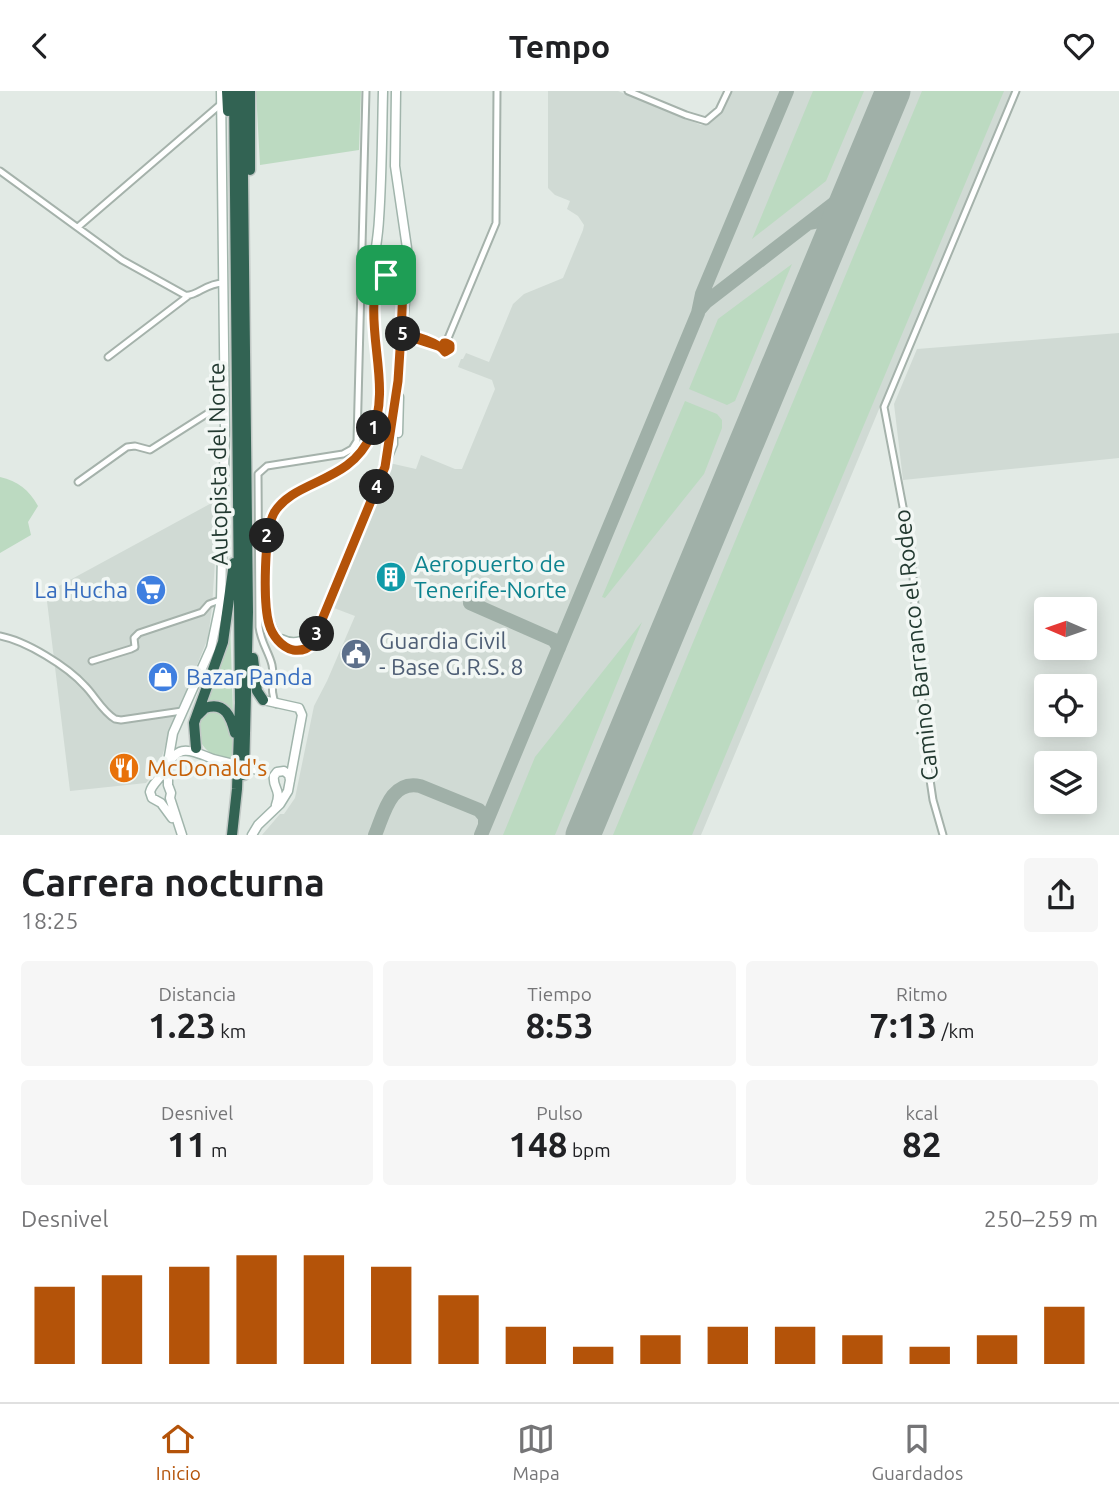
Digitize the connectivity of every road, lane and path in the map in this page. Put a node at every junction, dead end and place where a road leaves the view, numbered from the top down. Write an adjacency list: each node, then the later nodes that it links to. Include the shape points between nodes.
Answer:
1 (221, 91): 13 (main road)
2 (227, 91): 17 (highway)
3 (234, 91): 17 (highway, Autopista del Norte)
4 (242, 91): 15 (highway, Autopista del Norte)
5 (250, 91): 15 (highway, via 249,201)
6 (366, 91): 33 (street, via 357,441 347,453 268,466 258,474 259,627 272,663)
7 (383, 91): 20 (main road)
8 (397, 91): 21 (main road, via 395,166 408,262)
9 (497, 91): 22 (street, via 496,223 444,345)
10 (628, 91): 11 (street, via 706,121 719,110)
11 (728, 91)
12 (1016, 91): 57 (street, Camino Barranco el Rodeo, via 885,401 911,549 925,746)
13 (221, 104): 16 (street); 18 (main road)
14 (0, 171): 16 (street)
15 (244, 219): 30 (highway, Autopista del Norte)
16 (78, 227): 19 (street, via 122,260)
17 (234, 259): 28 (highway, Autopista del Norte)
18 (223, 283): 19 (street, via 206,285); 25 (main road)
19 (188, 296): 23 (street)
20 (374, 302): 21 (main road, via 379,280 394,275 402,285); 26 (main road, via 379,381 374,428 350,464 293,496 277,509 268,528 268,620 281,639 297,643 319,626)
21 (403, 313): 22 (main road)
22 (401, 334): 24 (main road)
23 (108, 356)
24 (398, 381): 26 (main road, via 394,445); 26 (main road, via 398,434)
25 (224, 403): 27 (street, via 150,450 127,447); 29 (main road)
26 (386, 464)
27 (78, 482)
28 (238, 537): 34 (highway, via 227,625); 42 (highway, Autopista del Norte)
29 (221, 600): 32 (street, via 202,612 139,633 131,649); 37 (main road, via 211,648)
30 (248, 612): 35 (highway, via 256,686); 55 (highway, Autopista del Norte, via 246,749)
31 (0, 636): 38 (street, via 12,638 72,672 114,719)
32 (92, 661)
33 (272, 689): 35 (street); 36 (street)
34 (201, 696): 41 (highway, via 190,741); 44 (highway, via 194,723)
35 (263, 700): 36 (main road)
36 (276, 704): 47 (main road, via 299,708 302,713)
37 (182, 711): 38 (street); 39 (main road)
38 (167, 714): 39 (street)
39 (178, 720): 40 (main road)
40 (173, 733): 41 (main road); 43 (main road)
41 (184, 745): 43 (main road); 44 (main road)
42 (239, 747): 44 (highway, via 232,718 212,705 196,720 196,739); 54 (highway, Autopista del Norte)
43 (169, 748): 45 (main road)
44 (204, 755): 45 (main road, via 185,750); 46 (main road, bridge)
45 (167, 762): 48 (main road); 49 (main road)
46 (274, 776): 47 (main road, via 284,771); 50 (main road)
47 (290, 780): 50 (main road); 52 (main road, via 287,795)
48 (157, 782): 49 (main road); 51 (main road, via 150,796 154,801)
49 (168, 785): 51 (main road, via 171,790)
50 (278, 787): 52 (main road)
51 (165, 800): 53 (main road)
52 (276, 807): 56 (main road)
53 (181, 832)
54 (232, 835)
55 (238, 835)
56 (252, 835)
57 (943, 835)

